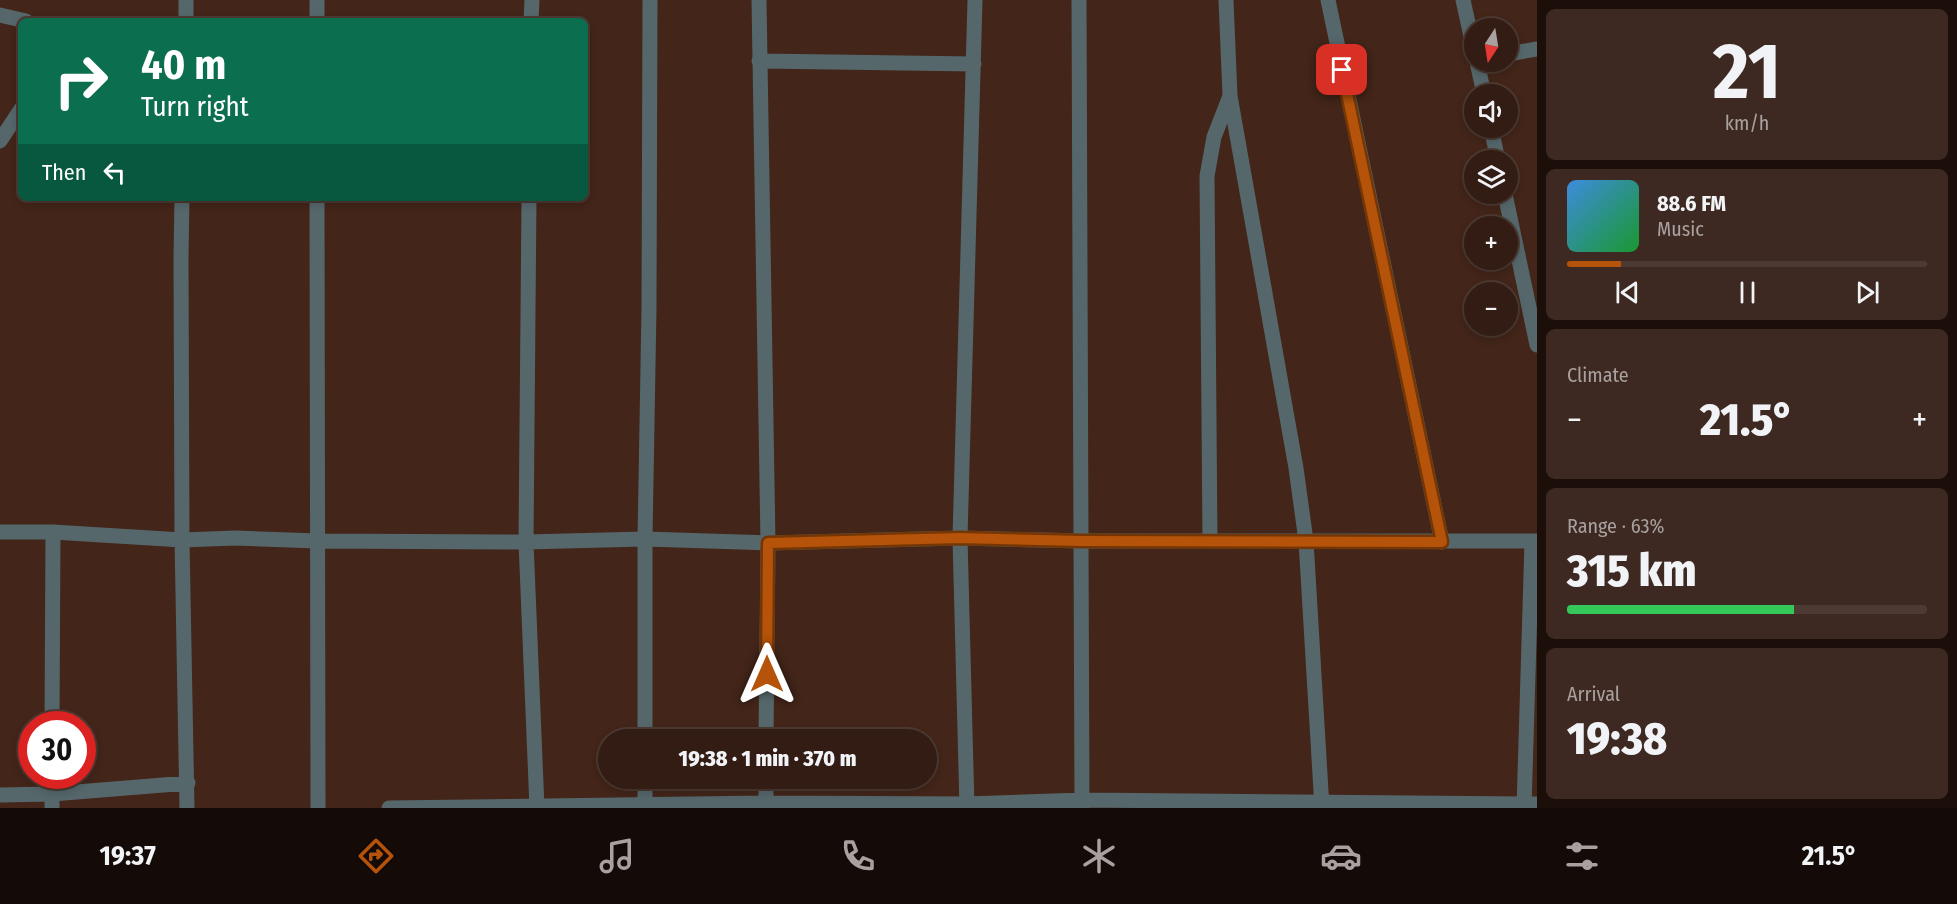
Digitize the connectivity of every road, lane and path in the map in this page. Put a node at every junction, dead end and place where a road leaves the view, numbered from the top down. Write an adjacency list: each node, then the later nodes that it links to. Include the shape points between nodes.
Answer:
1 (186, 0): 12 (street)
2 (317, 0): 13 (street)
3 (532, 0): 14 (street)
4 (650, 0): 32 (street)
5 (759, 0): 19 (street)
6 (975, 0): 20 (street)
7 (1079, 0): 35 (street)
8 (1226, 0): 21 (street)
9 (1328, 0): 40 (street)
10 (1462, 0): 15 (street)
11 (0, 15): 16 (street)
12 (186, 18)
13 (317, 18)
14 (531, 18)
15 (1466, 18)
16 (18, 19)
17 (1537, 49): 18 (street)
18 (1518, 52)
19 (759, 61): 20 (street); 41 (street)
20 (974, 64): 31 (street)
21 (1230, 96): 36 (street, via 1214,137 1207,176); 37 (street)
22 (18, 114): 23 (street)
23 (0, 141)
24 (182, 201): 33 (street)
25 (318, 201): 34 (street)
26 (529, 201): 39 (street)
27 (1507, 204): 28 (street)
28 (1537, 345)
29 (0, 532): 30 (street)
30 (52, 532): 33 (street); 42 (street)
31 (960, 538): 35 (street); 41 (street); 53 (street)
32 (645, 539): 39 (street); 41 (street); 43 (street)
33 (182, 540): 34 (street); 45 (street)
34 (318, 541): 39 (street); 58 (street)
35 (1082, 541): 36 (street); 50 (street)
36 (1210, 541): 37 (street)
37 (1306, 541): 40 (street); 54 (street)
38 (1535, 541): 40 (street); 51 (street)
39 (526, 542): 55 (street)
40 (1442, 542)
41 (768, 543): 44 (street)
42 (52, 711)
43 (645, 729)
44 (766, 729)
45 (188, 783): 49 (street); 57 (street)
46 (645, 789): 56 (street)
47 (766, 789): 52 (street)
48 (0, 795): 49 (street)
49 (52, 801)
50 (1082, 804): 53 (street); 54 (street)
51 (1528, 805): 54 (street)
52 (766, 806): 53 (street); 56 (street)
53 (967, 806)
54 (1322, 806)
55 (537, 807): 56 (street); 59 (street)
56 (645, 807)
57 (187, 808)
58 (318, 808)
59 (389, 808)

